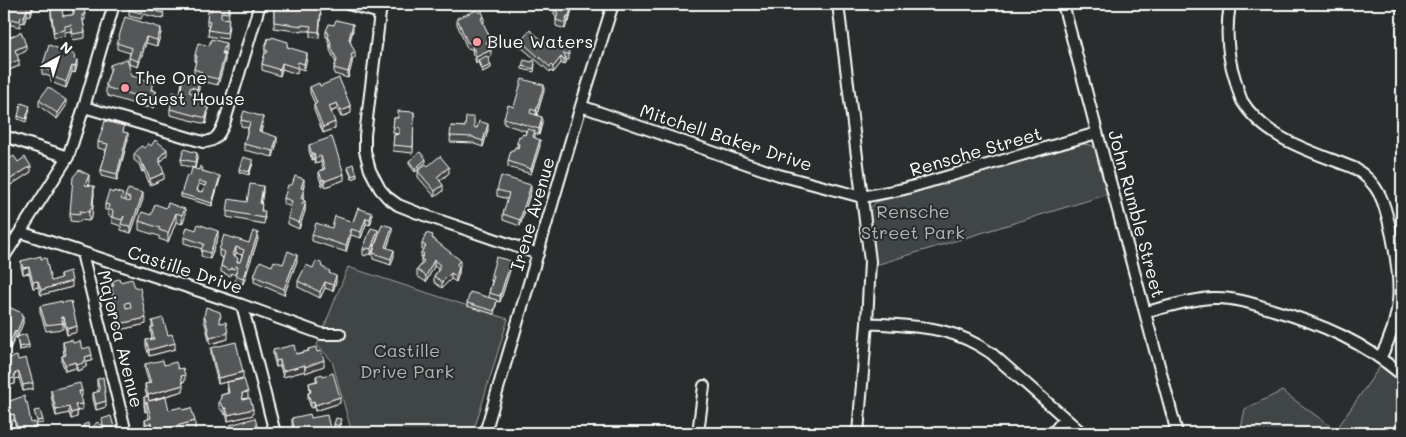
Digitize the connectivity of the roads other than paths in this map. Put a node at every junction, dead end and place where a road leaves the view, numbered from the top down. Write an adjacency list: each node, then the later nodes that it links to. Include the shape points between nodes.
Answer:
1 (114, 4): 10 (street)
2 (260, 4): 10 (street, via 224,124 213,140 202,142)
3 (348, 4): 8 (street)
4 (613, 4): 9 (street, Irene Avenue)
5 (838, 4): 14 (street)
6 (1063, 4): 11 (street, John Rumble Street)
7 (1230, 4): 23 (street, via 1231,69 1241,98 1249,110 1264,126 1286,141 1363,174 1374,184 1383,202 1400,285 1393,329)
8 (381, 8): 17 (street, via 365,135 370,170 380,189 398,204 418,213)
9 (581, 106): 14 (street, Mitchell Baker Drive, via 779,175); 17 (street, Irene Avenue)
10 (84, 107): 13 (street)
11 (1098, 133): 14 (street, Rensche Street, via 904,190); 20 (street, John Rumble Street)
12 (4, 136): 13 (street)
13 (68, 156): 15 (street)
14 (862, 197): 21 (street, via 870,261)
15 (20, 232): 16 (street, Castille Drive); 18 (street)
16 (82, 253): 19 (street, Castille Drive); 27 (street, Majorca Avenue)
17 (538, 254): 29 (street, Irene Avenue)
18 (4, 256)
19 (242, 305): 22 (street, Castille Drive, via 322,334); 28 (street)
20 (1146, 312): 23 (street, via 1200,299 1240,300 1311,321 1341,334); 34 (street, John Rumble Street)
21 (868, 323): 26 (street, via 944,330 976,343); 31 (street)
22 (340, 334)
23 (1380, 358): 24 (street)
24 (1402, 375)
25 (704, 386): 30 (street)
26 (1064, 419): 32 (street); 33 (street)
27 (126, 433)
28 (274, 433)
29 (485, 433)
30 (698, 433)
31 (858, 433)
32 (1053, 433)
33 (1082, 433)
34 (1177, 433)

